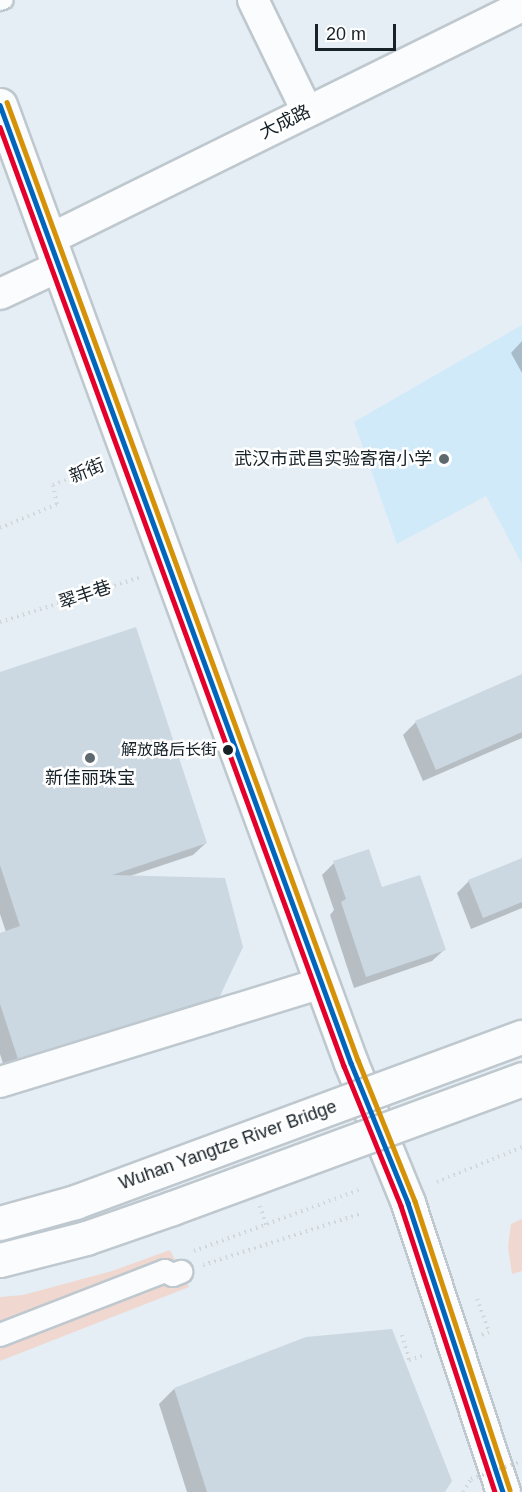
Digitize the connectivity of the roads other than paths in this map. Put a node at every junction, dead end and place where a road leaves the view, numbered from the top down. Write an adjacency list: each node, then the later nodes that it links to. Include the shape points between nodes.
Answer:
1 (5, 0): 3 (lane)
2 (253, 0): 6 (street)
3 (0, 2)
4 (522, 6): 6 (street, 大成路)
5 (0, 105): 7 (main road)
6 (306, 111): 7 (street, 大成路)
7 (55, 253): 8 (street, 大成路); 9 (main road)
8 (0, 294)
9 (322, 984): 12 (street); 17 (main road, via 408,1203)
10 (522, 1037): 13 (main road, Wuhan Yangtze River Bridge, bridge, via 75,1202)
11 (522, 1079): 14 (main road, bridge, via 86,1238)
12 (0, 1082)
13 (0, 1223)
14 (0, 1260)
15 (173, 1267): 16 (street)
16 (0, 1335)
17 (503, 1492)

